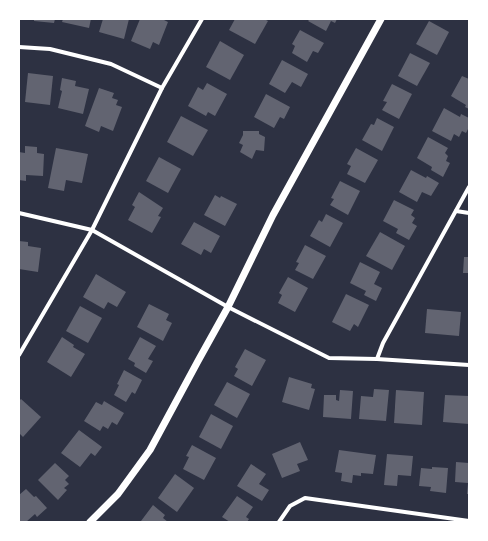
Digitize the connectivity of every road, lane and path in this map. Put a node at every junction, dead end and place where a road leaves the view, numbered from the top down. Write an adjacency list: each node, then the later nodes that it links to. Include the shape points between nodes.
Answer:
1 (202, 19): 4 (street)
2 (381, 19): 10 (street, via 273,215)
3 (19, 46): 4 (street, via 50,49 111,64)
4 (162, 88): 9 (street)
5 (469, 187): 6 (street)
6 (456, 211): 8 (street); 12 (street, via 383,343)
7 (19, 212): 9 (street)
8 (469, 213)
9 (92, 230): 10 (street); 11 (street)
10 (228, 307): 12 (street, via 329,358); 16 (street, via 150,450 118,494)
11 (19, 355)
12 (377, 359): 13 (street)
13 (469, 365)
14 (438, 520): 15 (street); 17 (street, via 305,498 290,506)
15 (469, 521)
16 (90, 522)
17 (279, 522)

